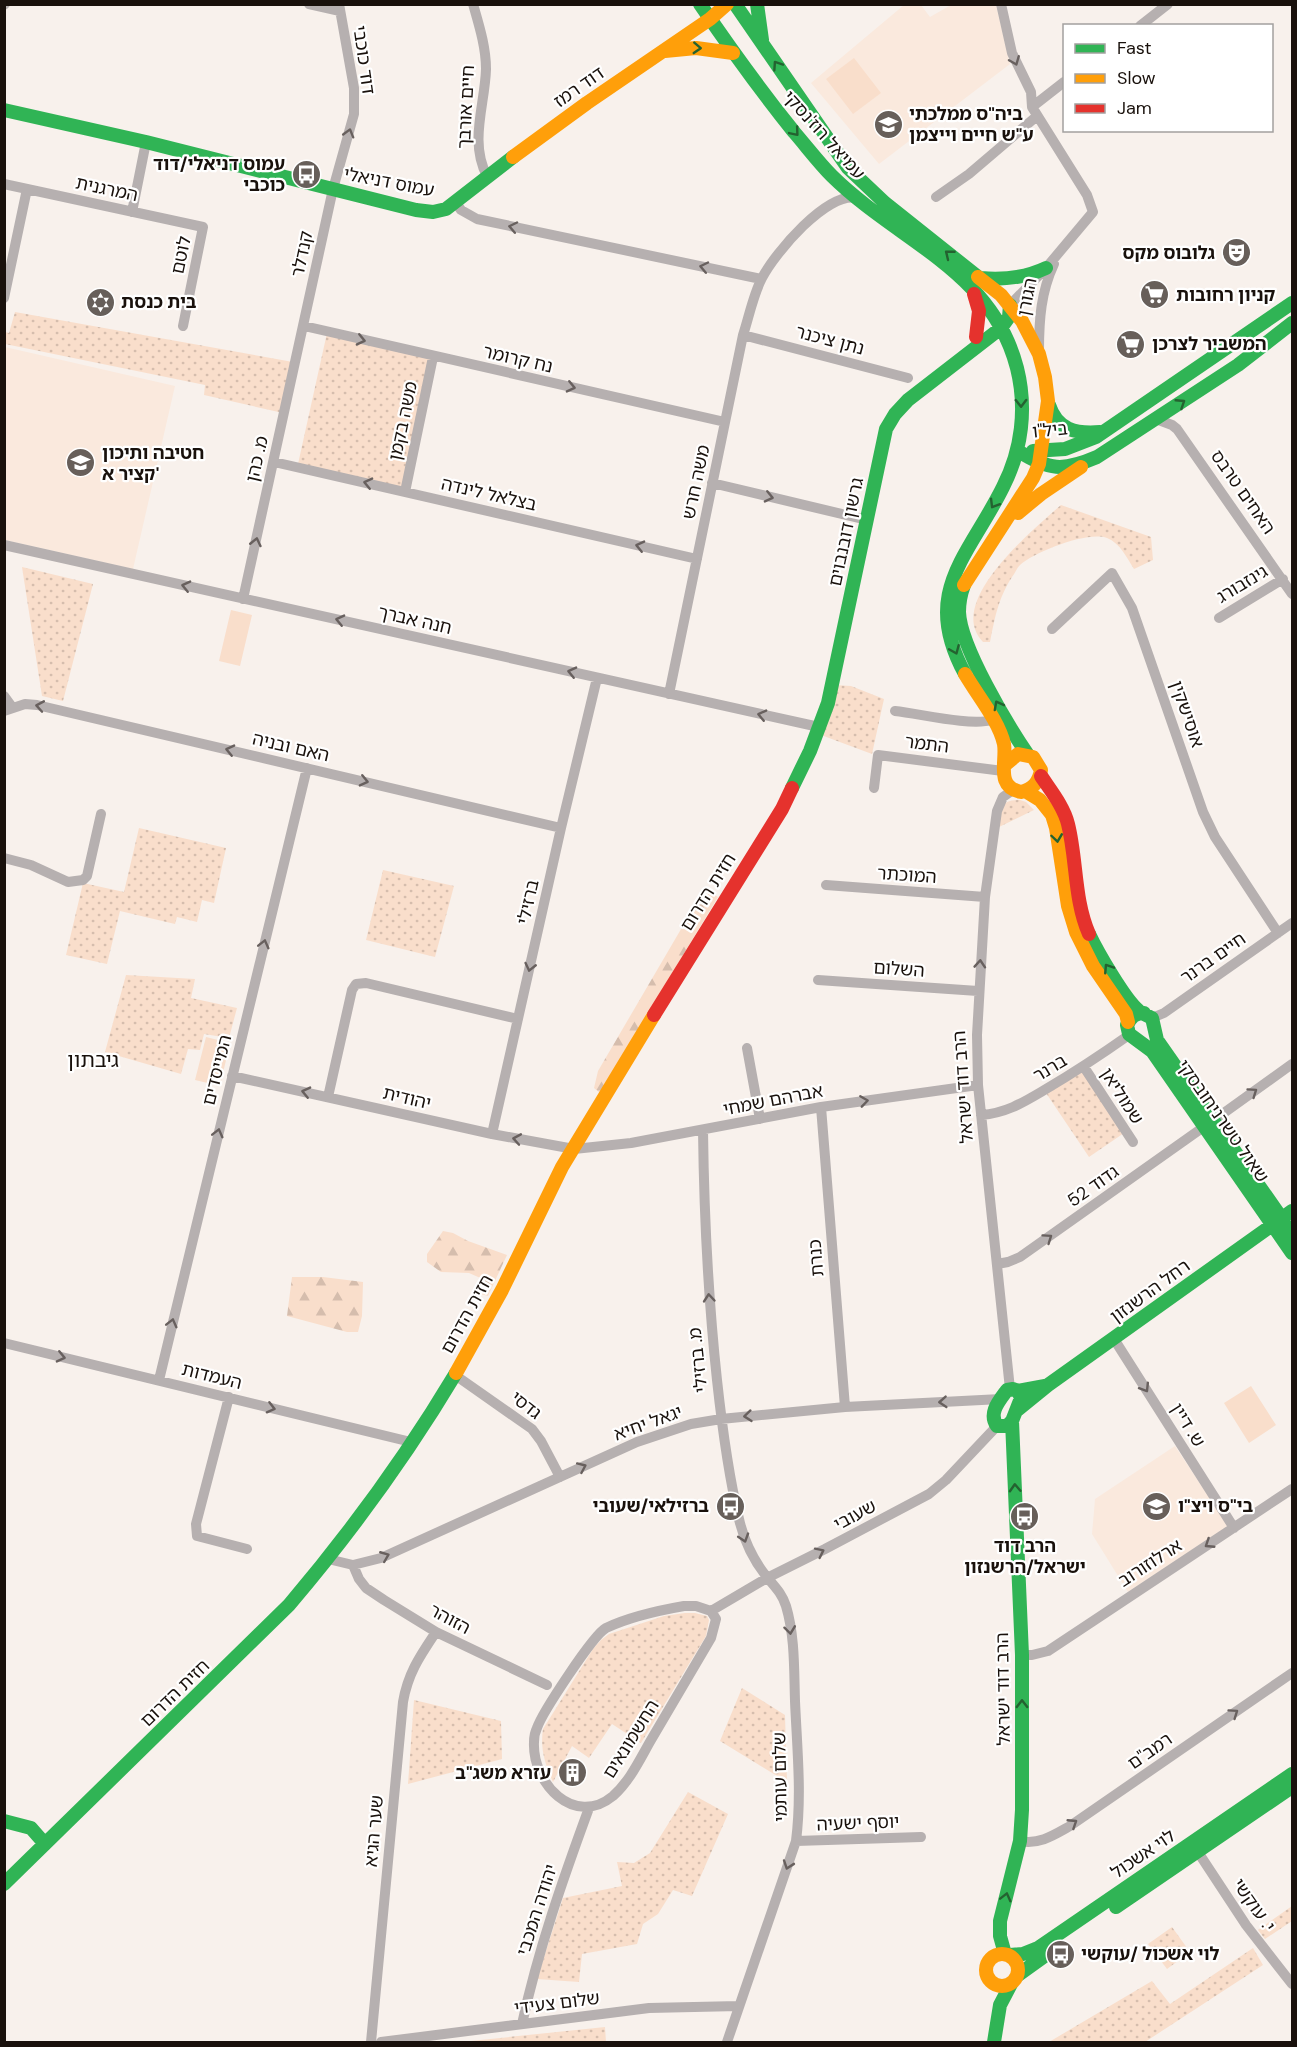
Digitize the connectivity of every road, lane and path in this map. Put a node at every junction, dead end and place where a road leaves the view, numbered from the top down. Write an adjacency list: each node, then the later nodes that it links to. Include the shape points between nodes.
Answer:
1 (309, 4): 9 (street)
2 (472, 4): 19 (street, חיים אורבך, via 486,68 478,140)
3 (700, 4): 10 (street, עמיאל רוז'נסקי)
4 (727, 4): 10 (street, דוד רמז)
5 (735, 4): 12 (street, עמיאל רוז'נסקי)
6 (757, 4): 12 (street)
7 (1000, 4): 17 (street, one-way to 17, via 1012,53)
8 (1168, 4): 11 (street)
9 (339, 8): 23 (street, דוד כוכבי, one-way to 9, via 354,114 354,88)
10 (710, 19): 13 (street, דוד רמז); 14 (street, עמיאל רוז'נסקי)
11 (1143, 24)
12 (762, 43): 32 (street, עמיאל רוז'נסקי, one-way to 12, via 885,203 849,168)
13 (662, 51): 14 (street, one-way to 14, via 696,48); 19 (street, דוד רמז)
14 (733, 53): 20 (street, עמיאל רוז'נסקי, one-way to 20)
15 (1063, 84): 17 (street)
16 (4, 110): 18 (street, עמוס דניאלי)
17 (1035, 111): 24 (street, via 969,174); 30 (street, הגורן, via 1087,195 1093,213)
18 (146, 142): 23 (street, עמוס דניאלי); 28 (street)
19 (487, 176): 26 (street, דוד רמז)
20 (833, 176): 25 (street, עמיאל רוז'נסקי); 27 (street, via 835,191)
21 (4, 184): 22 (street, המרגנית)
22 (27, 189): 28 (street, המרגנית); 35 (street)
23 (333, 189): 26 (street, עמוס דניאלי, via 433,212); 41 (street, קנדלר)
24 (936, 197)
25 (857, 198): 27 (street, via 850,196); 34 (street, עמיאל רוז'נסקי)
26 (456, 202): 33 (street, עמוס דניאלי, one-way to 26, via 477,219 461,210)
27 (830, 204): 33 (street, via 812,217)
28 (132, 212): 29 (street, המרגנית)
29 (203, 227): 40 (street, לוטם)
30 (1062, 250): 31 (street, הגורן); 44 (street, הגורן, via 1047,280 1040,307)
31 (1047, 268): 32 (street, via 1017,278); 37 (street, הגורן)
32 (981, 278): 37 (street, עמיאל רוז'נסקי)
33 (761, 279): 42 (street, משה חרש)
34 (964, 279): 38 (street, עמיאל רוז'נסקי); 43 (street, via 978,304)
35 (4, 298)
36 (1293, 303): 51 (street, ביל"ו)
37 (1010, 305): 38 (street, הגורן); 44 (street)
38 (998, 323): 43 (street, גרשון דובנבוים); 45 (street)
39 (1293, 323): 49 (street, ביל"ו, one-way to 39)
40 (183, 326)
41 (304, 326): 46 (street, נח קרומר, one-way to 46); 55 (street, מ. כהן)
42 (743, 335): 47 (street, נתן ציכנר); 50 (street, משה חרש)
43 (975, 344): 45 (street); 58 (street, גרשון דובנבוים, via 908,400 888,424)
44 (1040, 354): 48 (street)
45 (1013, 356): 52 (street, one-way to 52, via 1022,399)
46 (433, 357): 50 (street, נח קרומר, one-way to 50); 57 (street, משה בקמן)
47 (908, 378)
48 (1048, 401): 51 (street, via 1054,420 1065,429 1083,433); 54 (street)
49 (1156, 419): 53 (street, ביל"ו); 62 (street, האחים טרבס, via 1177,429)
50 (725, 422): 56 (street, משה חרש)
51 (1106, 431): 54 (street, ביל"ו, via 1075,447)
52 (1018, 451): 54 (street, ביל"ו); 72 (street, one-way to 72, via 1002,490 958,563 946,605 953,647)
53 (1097, 457): 54 (street, ביל"ו, via 1053,469); 59 (street, via 1041,494)
54 (1040, 458): 59 (street, via 1033,478)
55 (274, 462): 57 (street, בצלאל לינדה, one-way to 55); 64 (street, מ. כהן, one-way to 55)
56 (712, 483): 58 (street, one-way to 58); 61 (street, משה חרש)
57 (405, 492): 61 (street, בצלאל לינדה, one-way to 57)
58 (867, 520): 73 (street, גרשון דובנבוים, via 836,671)
59 (1003, 527): 74 (street, one-way to 59, via 970,651 959,612 966,579)
60 (4, 545): 64 (street, חנה אברך, one-way to 60)
61 (697, 559): 68 (street, משה חרש)
62 (1283, 579): 63 (street, האחים טרבס); 65 (street, גינזבורג)
63 (1292, 592)
64 (243, 599): 67 (street, חנה אברך, one-way to 64)
65 (1219, 618)
66 (1052, 629): 86 (street, אוסישקין, via 1112,573 1132,608 1203,812)
67 (597, 678): 68 (street, חנה אברך); 81 (street, ברזילי)
68 (669, 694): 73 (street, חנה אברך, one-way to 68)
69 (4, 696): 70 (street)
70 (8, 709): 75 (street, האם ובניה, one-way to 70, via 37,705)
71 (896, 711): 72 (street, via 968,721)
72 (993, 720): 76 (street, via 1004,745)
73 (819, 727): 105 (street, חזית הדרום, via 782,809)
74 (1028, 755): 76 (street, via 1013,756); 77 (street, via 1040,765)
75 (307, 768): 81 (street, האם ובניה, one-way to 81); 95 (street, המייסדים, one-way to 75)
76 (1004, 768): 78 (street, התמר, via 878,755); 79 (street, via 1005,782)
77 (1041, 776): 79 (street, via 1037,786); 90 (street, שאול טשרניחובסקי, one-way to 77, via 1132,1003 1091,940 1082,916 1068,823)
78 (874, 788)
79 (1020, 791): 84 (street, הרב דוד ישראל, via 1003,797 999,805); 91 (street, שאול טשרניחובסקי, one-way to 91, via 1040,800 1052,815 1076,932 1126,1014)
80 (101, 814): 82 (street, via 83,880 68,882)
81 (561, 828): 89 (street, ברזילי, one-way to 89)
82 (4, 858)
83 (826, 885): 84 (street, המוכתר)
84 (986, 897): 88 (street, הרב דוד ישראל, one-way to 84)
85 (1293, 923): 86 (street, חיים ברנר)
86 (1278, 933): 90 (street, חיים ברנר)
87 (818, 980): 88 (street, השלום)
88 (978, 991): 96 (street, הרב דוד ישראל)
89 (518, 1018): 97 (street, via 366,983 356,984); 103 (street, ברזילי)
90 (1150, 1021): 91 (street, via 1134,1015); 91 (street, via 1149,1039); 101 (street, שאול טשרניחובסקי, via 1157,1040)
91 (1132, 1033): 94 (street, ברנר); 101 (street, שאול טשרניחובסקי, via 1152,1051)
92 (747, 1048): 100 (street)
93 (1293, 1064): 101 (street, גדוד 52, one-way to 93)
94 (1084, 1067): 99 (street, ברנר, via 1019,1106); 104 (street, שמוליאן)
95 (232, 1076): 97 (street, יהודית, one-way to 95); 113 (street, המייסדים, one-way to 95)
96 (978, 1085): 98 (street, אברהם שמחי, one-way to 96); 99 (street, הרב דוד ישראל)
97 (328, 1097): 103 (street, יהודית)
98 (821, 1107): 100 (street, אברהם שמחי); 117 (street, כנרת)
99 (981, 1115): 109 (street, הרב דוד ישראל)
100 (760, 1119): 102 (street, אברהם שמחי)
101 (1209, 1123): 106 (street, שאול טשרניחובסקי); 109 (street, גדוד 52, one-way to 101, via 1020,1257)
102 (703, 1130): 105 (street, אברהם שמחי); 119 (street, מ. ברזילי, one-way to 102, via 708,1297)
103 (492, 1134): 105 (street, יהודית, one-way to 103)
104 (1133, 1142)
105 (574, 1149): 112 (street, חזית הדרום)
106 (1283, 1218): 107 (street, שאול טשרניחובסקי); 108 (street, שאול טשרניחובסקי); 110 (street, רחל הרשנזון)
107 (1293, 1233)
108 (1293, 1253)
109 (996, 1264): 115 (street, הרב דוד ישראל)
110 (1114, 1339): 114 (street, רחל הרשנזון); 124 (street, ש. דיין, one-way to 124)
111 (4, 1343): 113 (street, העמדות, one-way to 113)
112 (454, 1375): 121 (street, חזית הדרום); 122 (street, גדסי, via 532,1430)
113 (159, 1380): 116 (street, העמדות)
114 (1048, 1385): 115 (street); 118 (street, רחל הרשנזון)
115 (1010, 1393): 117 (street, יגאל יחיא, one-way to 117); 118 (street, הרב דוד ישראל, via 1021,1398); 120 (street, via 993,1415)
116 (230, 1397): 121 (street, העמדות, one-way to 121); 125 (street, via 196,1532 197,1536)
117 (845, 1407): 119 (street, יגאל יחיא, one-way to 119)
118 (1014, 1416): 120 (street, רחל הרשנזון, via 1007,1426); 131 (street, הרב דוד ישראל, one-way to 118)
119 (721, 1419): 122 (street, יגאל יחיא, one-way to 119, via 666,1431); 128 (street, מ. ברזילי, one-way to 128, via 746,1546)
120 (998, 1426): 128 (street, שעובי, one-way to 120, via 929,1494)
121 (411, 1442): 126 (street, חזית הדרום)
122 (560, 1477): 127 (street, יגאל יחיא, one-way to 122, via 381,1558)
123 (1293, 1489): 124 (street, ארלוזורוב)
124 (1234, 1528): 131 (street, ארלוזורוב, one-way to 131, via 1048,1651)
125 (247, 1549)
126 (328, 1559): 127 (street, יגאל יחיא); 141 (street, חזית הדרום, via 259,1637)
127 (353, 1565): 130 (street, הזוהר, via 366,1588)
128 (767, 1578): 129 (street, שעובי); 139 (street, שלום עותמי, one-way to 139, via 779,1590 790,1621 800,1811)
129 (711, 1611): 136 (street, החשמונאים, via 716,1619 711,1638 624,1785 602,1804); 136 (street, via 696,1606 662,1610 606,1628 587,1646 558,1692 537,1727 537,1758 555,1794 576,1807)
130 (436, 1632): 133 (street, הזוהר); 151 (street, שער הגיא, via 416,1661 403,1702)
131 (1022, 1655): 140 (street, הרב דוד ישראל, one-way to 131)
132 (1293, 1673): 140 (street, רמב"ם, one-way to 132, via 1042,1840 1070,1826)
133 (547, 1685)
134 (1293, 1774): 142 (street, לוי אשכול)
135 (1293, 1787): 142 (street, לוי אשכול)
136 (589, 1808): 150 (street, יהודה המכבי, via 551,1915)
137 (4, 1821): 141 (street, via 32,1828)
138 (921, 1837): 139 (street, יוסף ישעיה)
139 (796, 1841): 148 (street, שלום עותמי, one-way to 148)
140 (1020, 1841): 144 (street, הרב דוד ישראל, one-way to 140, via 1000,1936 1000,1921)
141 (45, 1844): 143 (street, חזית הדרום)
142 (1195, 1848): 144 (street, לוי אשכול, via 1038,1947 1023,1954); 145 (street, לוי אשכול); 147 (street, י. עוקשי, via 1246,1925)
143 (4, 1884)
144 (1007, 1954): 145 (street, via 1018,1966); 146 (street, via 996,1955 989,1961 986,1973)
145 (1015, 1980): 146 (street, via 1000,1986); 149 (street, via 1003,1997)
146 (991, 1982): 149 (street)
147 (1293, 1984)
148 (739, 2006): 150 (street, שלום צעידי, via 649,2008); 153 (street, שלום עותמי)
149 (997, 2020): 154 (street)
150 (522, 2024): 152 (street, שלום צעידי)
151 (372, 2043)
152 (381, 2043)
153 (727, 2043)
154 (994, 2043)

